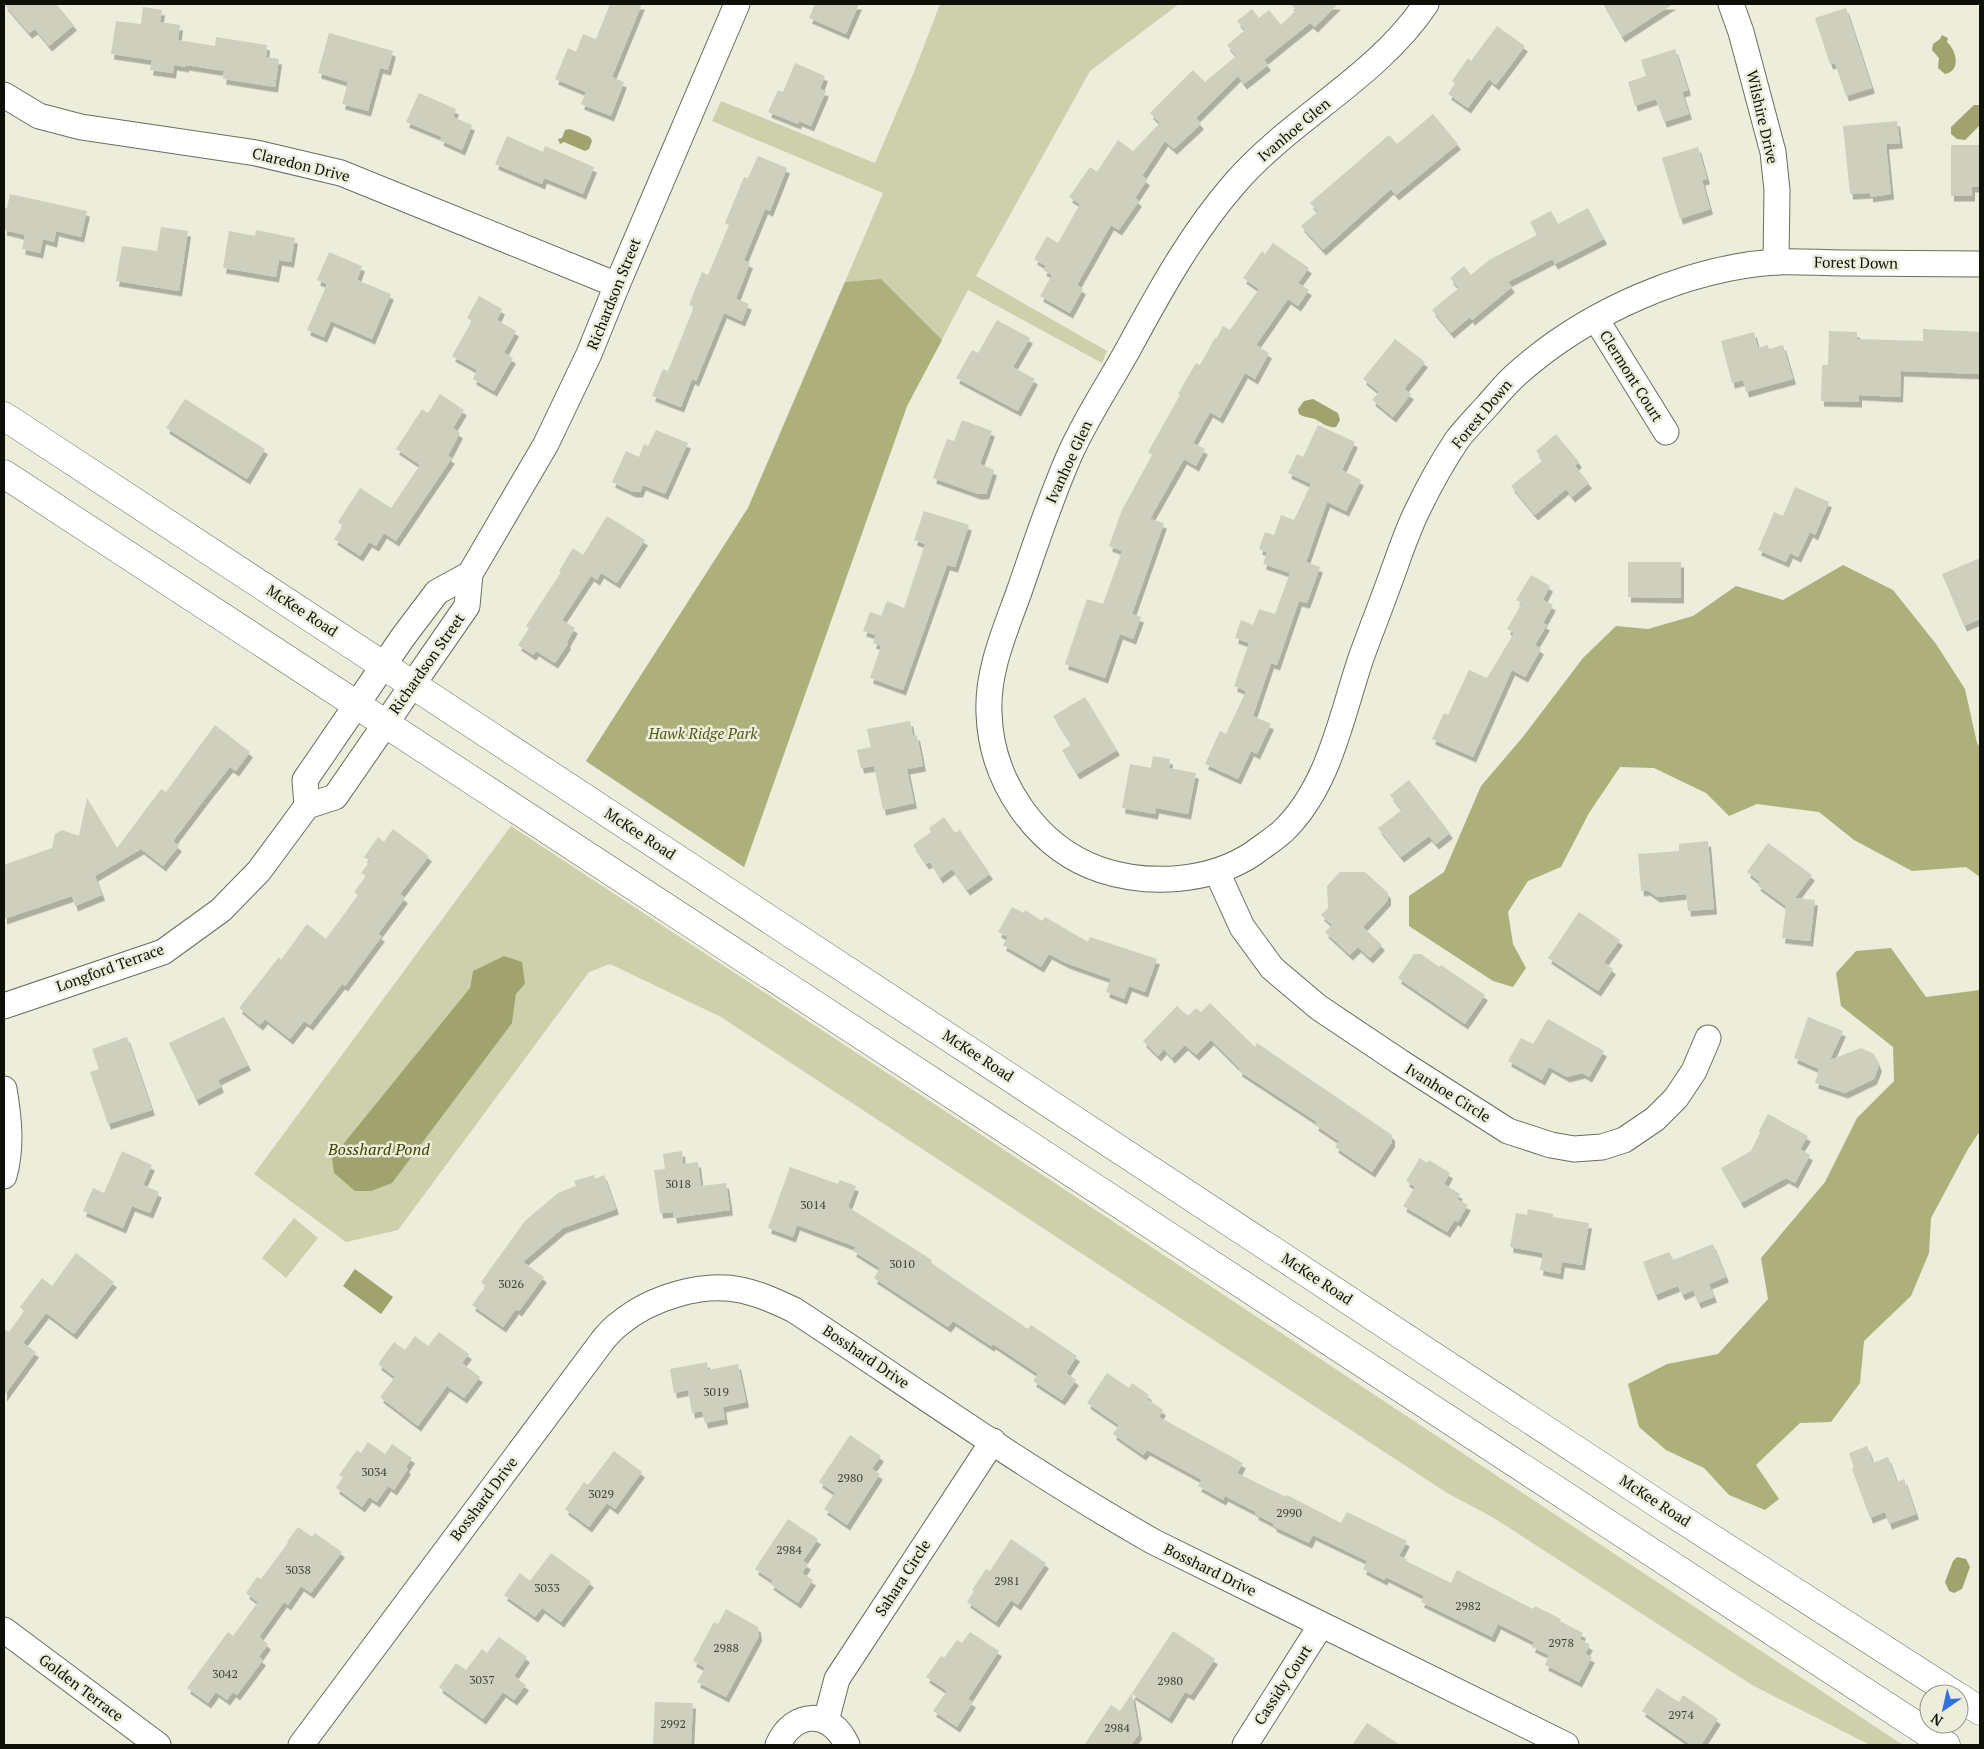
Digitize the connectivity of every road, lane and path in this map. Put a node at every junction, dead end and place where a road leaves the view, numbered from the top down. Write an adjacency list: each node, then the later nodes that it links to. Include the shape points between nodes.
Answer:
1 (737, 4): 7 (street, Richardson Street)
2 (1426, 4): 18 (street, Ivanhoe Glen, via 1388,50 1266,152 1238,180 1188,244 1073,447 1052,496 995,660 989,692 995,752 1006,783 1034,825 1059,848 1087,865 1116,875 1145,879 1179,878)
3 (1731, 4): 5 (street, Wilshire Drive, via 1773,152 1777,190)
4 (4, 95): 7 (street, Claredon Drive, via 39,116 81,127 256,153 341,173)
5 (1776, 262): 6 (street, Forest Down); 8 (street, Forest Down, via 1681,280)
6 (1980, 264)
7 (617, 285): 12 (street, Richardson Street, via 590,354 546,444)
8 (1596, 319): 10 (street, Clermont Court); 18 (street, Forest Down, via 1576,329 1517,374 1459,437 1416,511 1315,786 1301,810 1280,834 1248,857)
9 (4, 416): 13 (main road, McKee Road)
10 (1666, 432)
11 (4, 474): 15 (main road)
12 (470, 574): 13 (street, via 437,592); 14 (street, Richardson Street, via 467,606)
13 (384, 665): 14 (main road, McKee Road); 15 (street)
14 (413, 684): 16 (street, Richardson Street); 26 (main road, McKee Road)
15 (356, 704): 16 (main road); 17 (street, via 304,780)
16 (385, 723): 17 (street, via 335,797); 36 (main road)
17 (307, 806): 19 (street, Longford Terrace, via 259,871 221,910 163,952)
18 (1217, 872): 20 (street, Ivanhoe Circle, via 1242,927 1272,968 1318,1006 1508,1131 1551,1146 1574,1149 1602,1147 1624,1140 1655,1119 1676,1098 1694,1071)
19 (4, 1006)
20 (1708, 1038)
21 (4, 1089): 22 (street, via 10,1127)
22 (4, 1176)
23 (993, 1441): 24 (street, Bosshard Drive, via 1154,1542); 29 (street, Sahara Circle, via 837,1679); 31 (street, Bosshard Drive, via 794,1310 771,1299 739,1290 709,1288 670,1296 638,1311 602,1340)
24 (1321, 1625): 34 (street, Cassidy Court); 35 (street, Bosshard Drive)
25 (4, 1630): 30 (street, Golden Terrace)
26 (1939, 1684)
27 (1969, 1704): 28 (main road)
28 (1980, 1711)
29 (826, 1721): 32 (street, via 814,1718 791,1725 782,1734); 33 (street, via 836,1727)
30 (158, 1745)
31 (301, 1745)
32 (778, 1745)
33 (847, 1745)
34 (1245, 1745)
35 (1566, 1745)
36 (1946, 1745)

